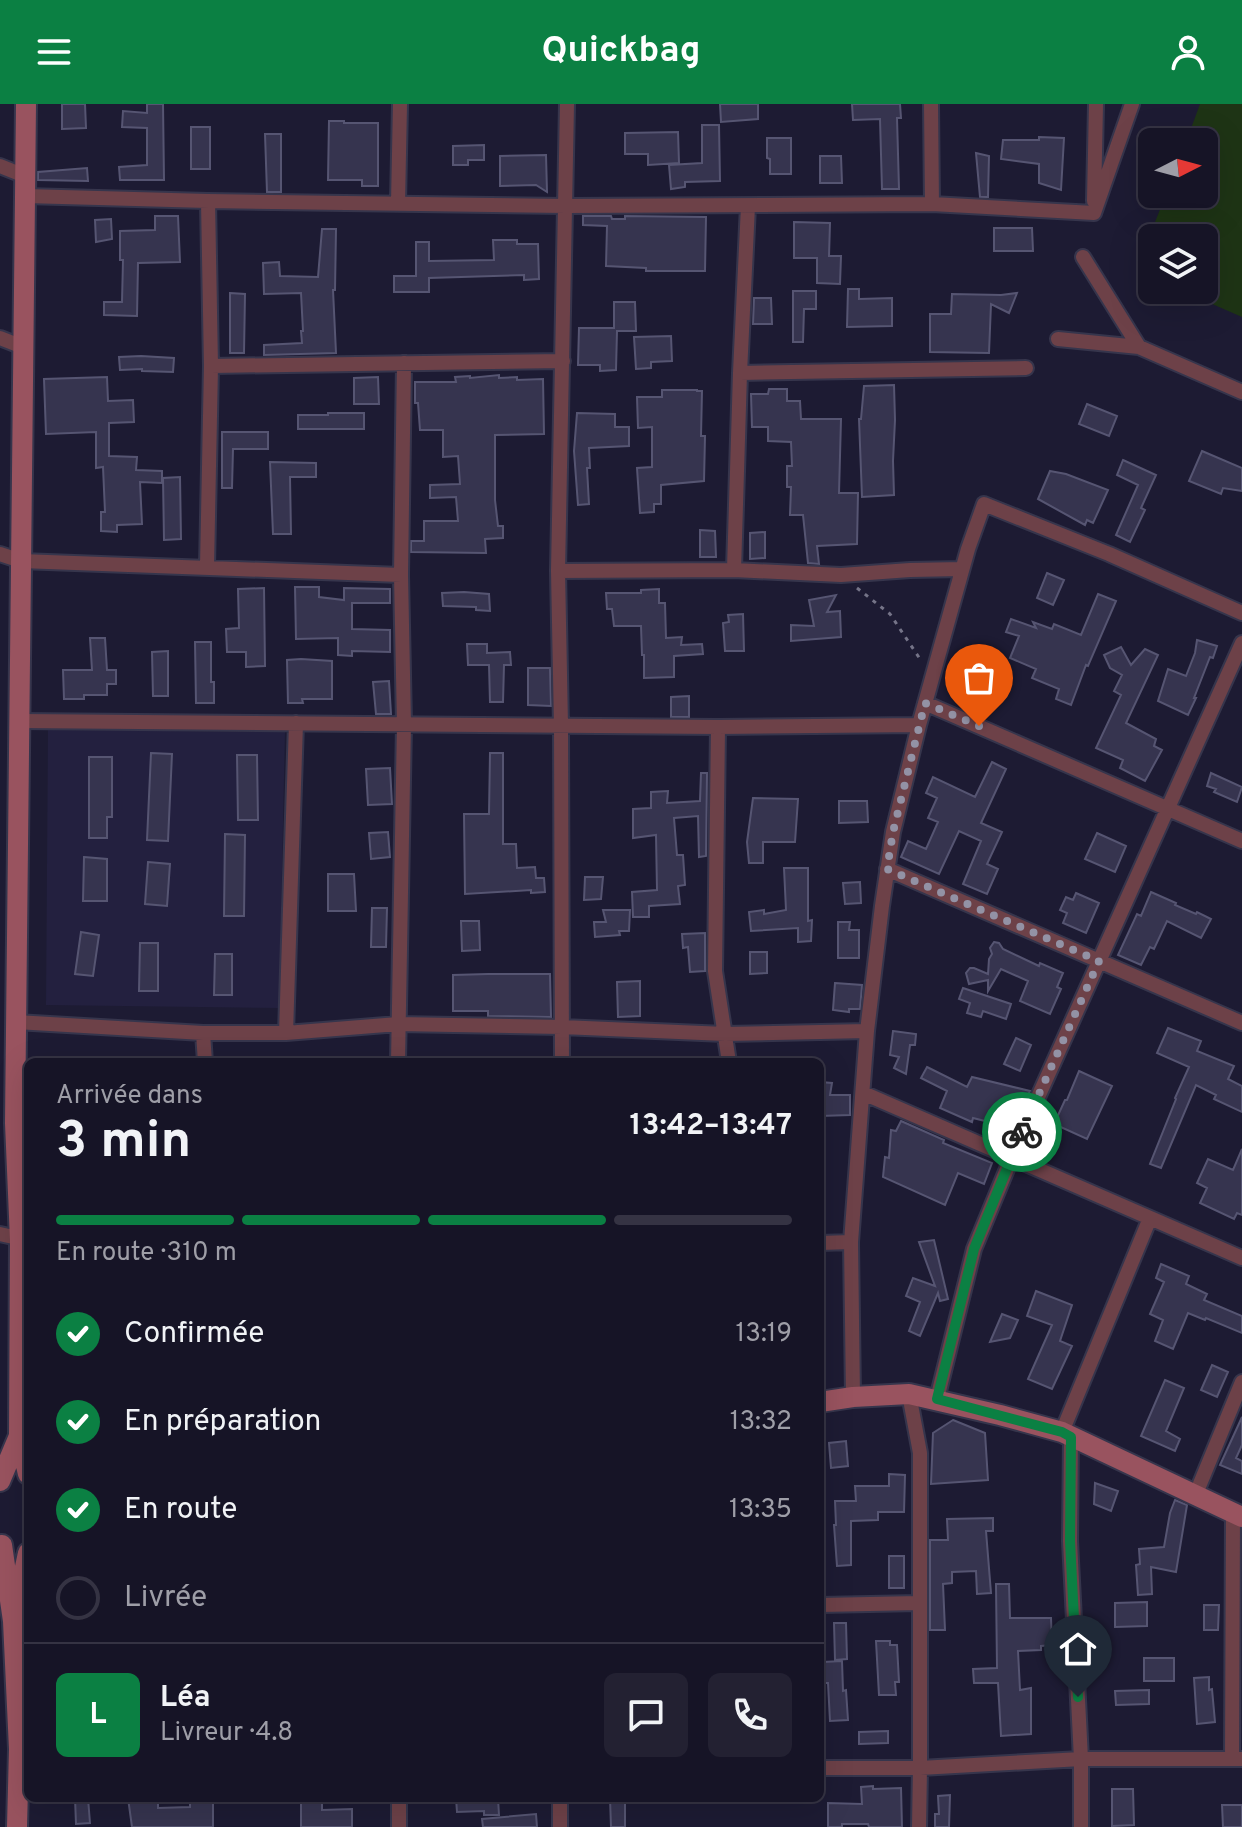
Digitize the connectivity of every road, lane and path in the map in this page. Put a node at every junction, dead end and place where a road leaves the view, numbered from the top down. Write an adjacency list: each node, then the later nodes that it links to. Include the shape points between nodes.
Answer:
1 (26, 104): 8 (street)
2 (400, 104): 10 (street)
3 (567, 104): 12 (street)
4 (931, 104): 11 (street)
5 (1096, 104): 14 (street)
6 (1132, 104): 14 (street)
7 (0, 166): 8 (street)
8 (25, 186): 9 (street); 18 (street)
9 (208, 201): 10 (street); 22 (street)
10 (398, 203): 12 (street)
11 (932, 204): 13 (street); 14 (street)
12 (566, 206): 13 (street); 20 (street)
13 (748, 206): 24 (street)
14 (1094, 213)
15 (1083, 257): 19 (street)
16 (0, 338): 18 (street)
17 (1058, 339): 19 (street)
18 (23, 347): 27 (street)
19 (1139, 347): 25 (street)
20 (563, 361): 21 (street); 31 (street)
21 (404, 363): 22 (street); 32 (street)
22 (211, 366): 28 (street)
23 (1026, 368): 24 (street)
24 (740, 373): 30 (street)
25 (1242, 392)
26 (0, 554): 27 (street)
27 (21, 561): 28 (street); 38 (street)
28 (207, 567): 32 (street)
29 (962, 569): 33 (street); 34 (street, via 984,504); 36 (street)
30 (734, 570): 31 (street); 33 (street)
31 (558, 571): 42 (street)
32 (401, 575): 40 (street)
33 (841, 575): 36 (path, via 890,614)
34 (1242, 613)
35 (1242, 643): 44 (street)
36 (933, 679): 37 (street)
37 (925, 703): 41 (street); 44 (street)
38 (19, 721): 39 (street); 48 (street)
39 (296, 723): 40 (street); 54 (street)
40 (404, 724): 42 (street); 50 (street)
41 (919, 725): 43 (street); 46 (street)
42 (561, 726): 43 (street); 51 (street)
43 (718, 727): 55 (street, via 715,971)
44 (1167, 809): 45 (street); 47 (street)
45 (1242, 841)
46 (887, 869): 47 (street); 52 (street)
47 (1099, 961): 49 (street); 62 (street)
48 (16, 1022): 53 (street); 61 (street)
49 (1242, 1023)
50 (398, 1024): 51 (street); 54 (street); 57 (street)
51 (562, 1027): 55 (street); 58 (street)
52 (867, 1031): 55 (street); 60 (street)
53 (203, 1033): 54 (street); 56 (street)
54 (286, 1033)
55 (725, 1034): 59 (street)
56 (205, 1058)
57 (398, 1058)
58 (562, 1058)
59 (728, 1058)
60 (863, 1093): 62 (street); 66 (street)
61 (8, 1120): 65 (street)
62 (1011, 1157): 63 (street); 72 (street, via 974,1249)
63 (1150, 1218): 68 (street); 74 (street)
64 (0, 1234): 65 (street)
65 (24, 1240): 75 (street)
66 (851, 1242): 67 (street); 71 (street)
67 (824, 1243)
68 (1242, 1258)
69 (1242, 1382): 80 (street)
70 (909, 1394): 71 (street); 72 (street); 85 (street, via 920,1453)
71 (853, 1397): 73 (street)
72 (937, 1399): 74 (street)
73 (824, 1401)
74 (1067, 1434): 80 (street); 89 (street)
75 (19, 1436): 76 (street); 77 (street)
76 (24, 1457)
77 (0, 1481)
78 (24, 1485): 79 (street)
79 (0, 1488)
80 (1195, 1496): 81 (street)
81 (1238, 1515): 90 (street)
82 (1, 1544): 83 (street); 87 (street)
83 (24, 1545)
84 (24, 1571): 87 (street)
85 (919, 1603): 86 (street); 92 (street)
86 (824, 1605)
87 (13, 1621): 88 (street)
88 (23, 1749): 95 (street)
89 (1081, 1759): 90 (street); 92 (street); 99 (street)
90 (1237, 1759)
91 (824, 1768): 92 (street)
92 (920, 1768): 98 (street)
93 (399, 1802): 96 (street)
94 (560, 1802): 97 (street)
95 (17, 1827)
96 (399, 1827)
97 (560, 1827)
98 (919, 1827)
99 (1081, 1827)

